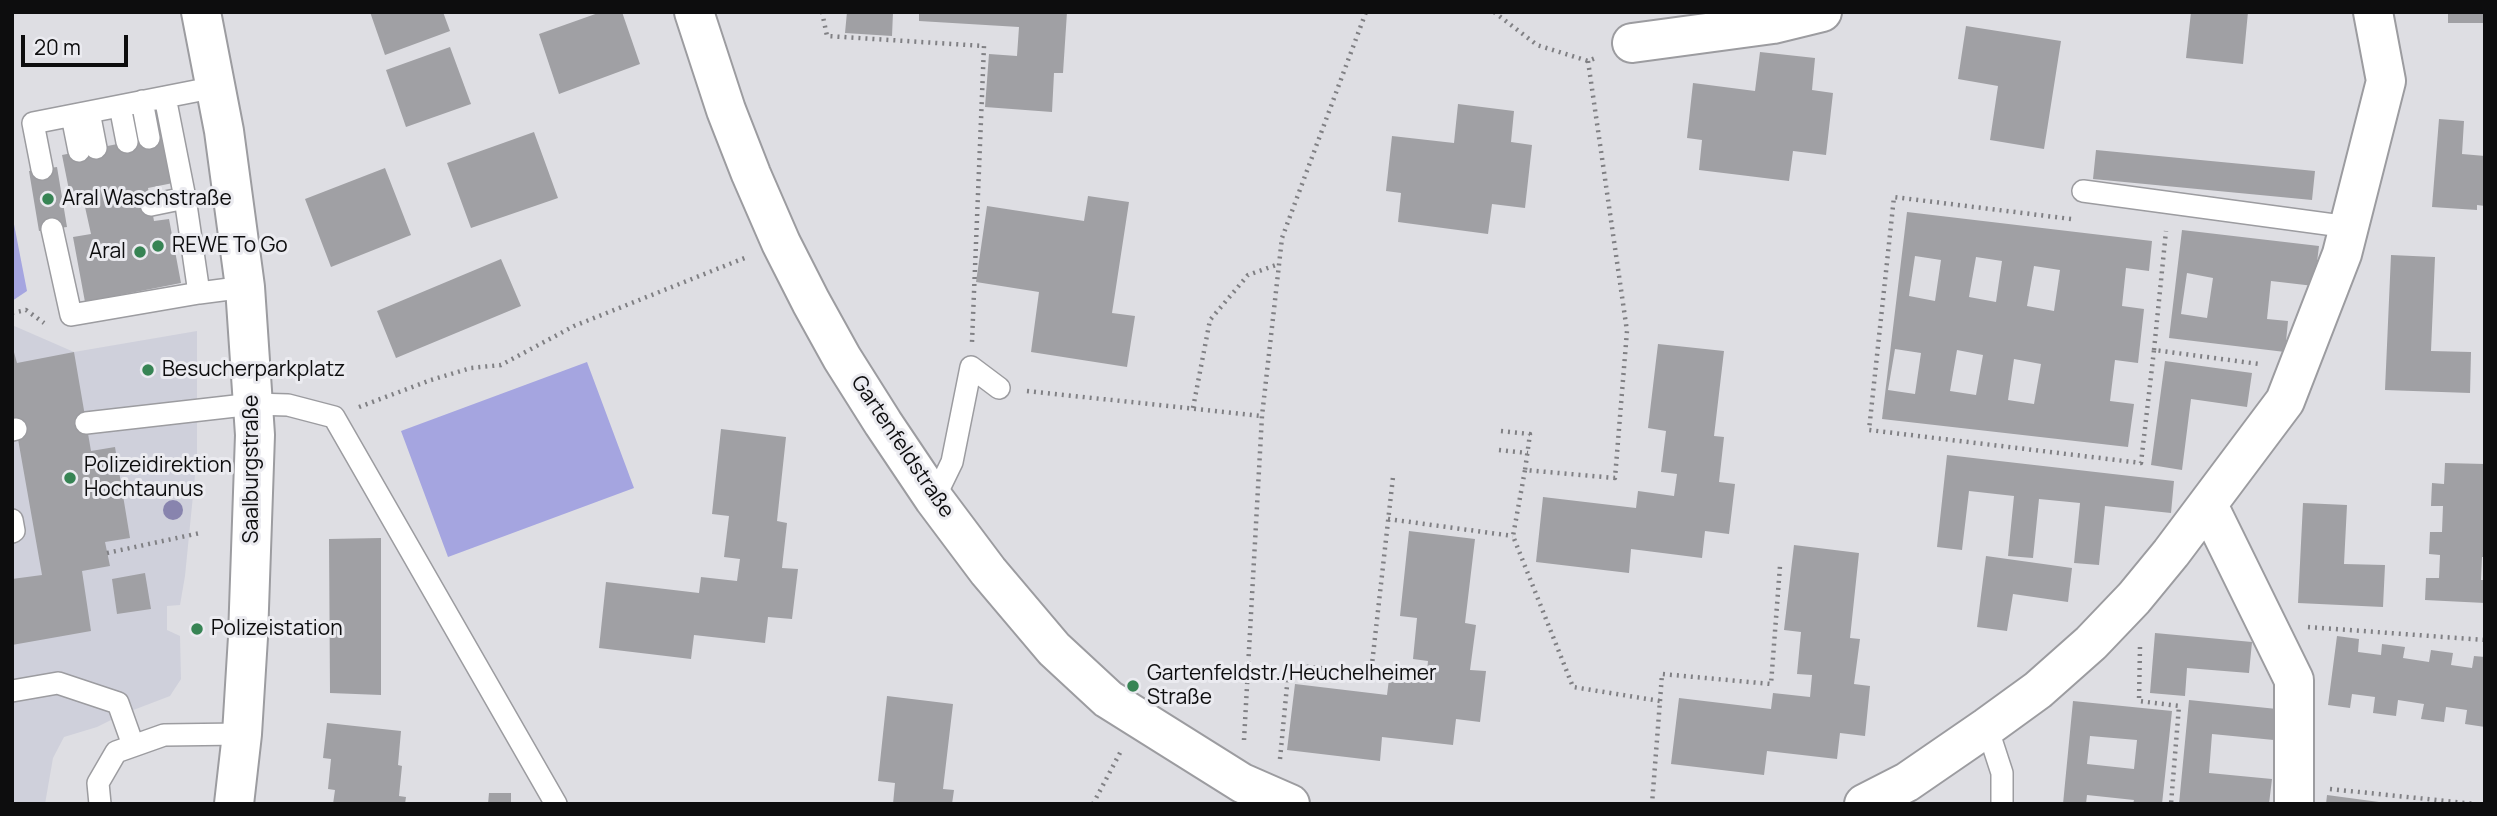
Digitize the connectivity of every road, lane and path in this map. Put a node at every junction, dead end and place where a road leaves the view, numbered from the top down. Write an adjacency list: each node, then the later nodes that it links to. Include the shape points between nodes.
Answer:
1 (201, 12): 10 (street, Saalburgstraße)
2 (694, 12): 23 (street, Gartenfeldstraße, via 726,110)
3 (822, 12): 28 (path, via 827,36 984,46)
4 (1366, 12): 24 (path, via 1282,238)
5 (1494, 12): 9 (path, via 1537,45)
6 (1822, 12): 8 (street, via 1773,24)
7 (2373, 12): 20 (street, via 2386,81)
8 (1632, 43): 9 (path)
9 (1588, 61): 40 (path, via 1627,331 1615,478)
10 (216, 87): 11 (lane); 25 (street, Saalburgstraße)
11 (165, 97): 12 (lane); 18 (lane)
12 (142, 101): 13 (lane); 14 (lane)
13 (97, 111): 13 (lane, via 104,147); 15 (lane, via 33,123)
14 (149, 138)
15 (42, 169)
16 (2082, 191): 20 (lane)
17 (158, 197): 18 (lane)
18 (185, 198): 26 (lane)
19 (2071, 219): 27 (path, via 1894,197 1869,430 2141,464)
20 (2349, 227): 29 (street)
21 (52, 229): 26 (lane, via 71,315)
22 (2153, 229): 27 (path, via 2167,231)
23 (780, 243): 32 (path, via 574,326 501,365 471,368); 42 (street, Gartenfeldstraße, via 842,358)
24 (1279, 264): 34 (path, via 1248,275 1210,320); 35 (path)
25 (245, 287): 26 (lane); 33 (street, Saalburgstraße)
26 (198, 293)
27 (2154, 351): 29 (path)
28 (971, 367): 30 (lane); 42 (lane, via 951,463)
29 (2298, 369): 43 (street, via 2285,401)
30 (999, 388)
31 (1041, 393): 34 (path)
32 (369, 403)
33 (253, 404): 36 (lane); 58 (street, Saalburgstraße, via 253,526); 65 (lane, via 288,405 334,417)
34 (1193, 408): 35 (path)
35 (1262, 416): 60 (path)
36 (86, 424)
37 (1501, 431): 39 (path, via 1530,433)
38 (1499, 450): 39 (path)
39 (1528, 453): 40 (path)
40 (1525, 470): 48 (path)
41 (1393, 477): 44 (path)
42 (934, 499): 56 (street, Gartenfeldstraße, via 1054,649 1108,699)
43 (2208, 505): 51 (street); 52 (street)
44 (1388, 519): 48 (path); 62 (path, via 1371,673 1289,665)
45 (12, 520): 46 (lane)
46 (12, 532)
47 (200, 533): 49 (path)
48 (1513, 536): 55 (path, via 1573,687)
49 (107, 553)
50 (1780, 566): 55 (path, via 1771,684 1662,674)
51 (2134, 598): 57 (street, via 2038,690); 70 (path, via 2140,631 2139,701 2179,706)
52 (2266, 624): 53 (path); 61 (street, via 2294,680)
53 (2485, 640)
54 (12, 691): 59 (lane, via 58,683 118,703)
55 (1660, 701): 67 (path)
56 (1138, 719): 60 (street, Gartenfeldstraße); 66 (path)
57 (1987, 727): 68 (street, via 1907,782); 69 (lane, via 2003,773)
58 (242, 734): 59 (lane, via 164,734); 64 (street, Saalburgstraße)
59 (133, 746): 63 (lane, via 116,752 98,783)
60 (1242, 783): 62 (street, Gartenfeldstraße)
61 (2295, 795): 71 (path)
62 (1283, 801)
63 (100, 804)
64 (234, 804)
65 (556, 804)
66 (1093, 804)
67 (1651, 804)
68 (1864, 804)
69 (2002, 804)
70 (2171, 804)
71 (2475, 804)

